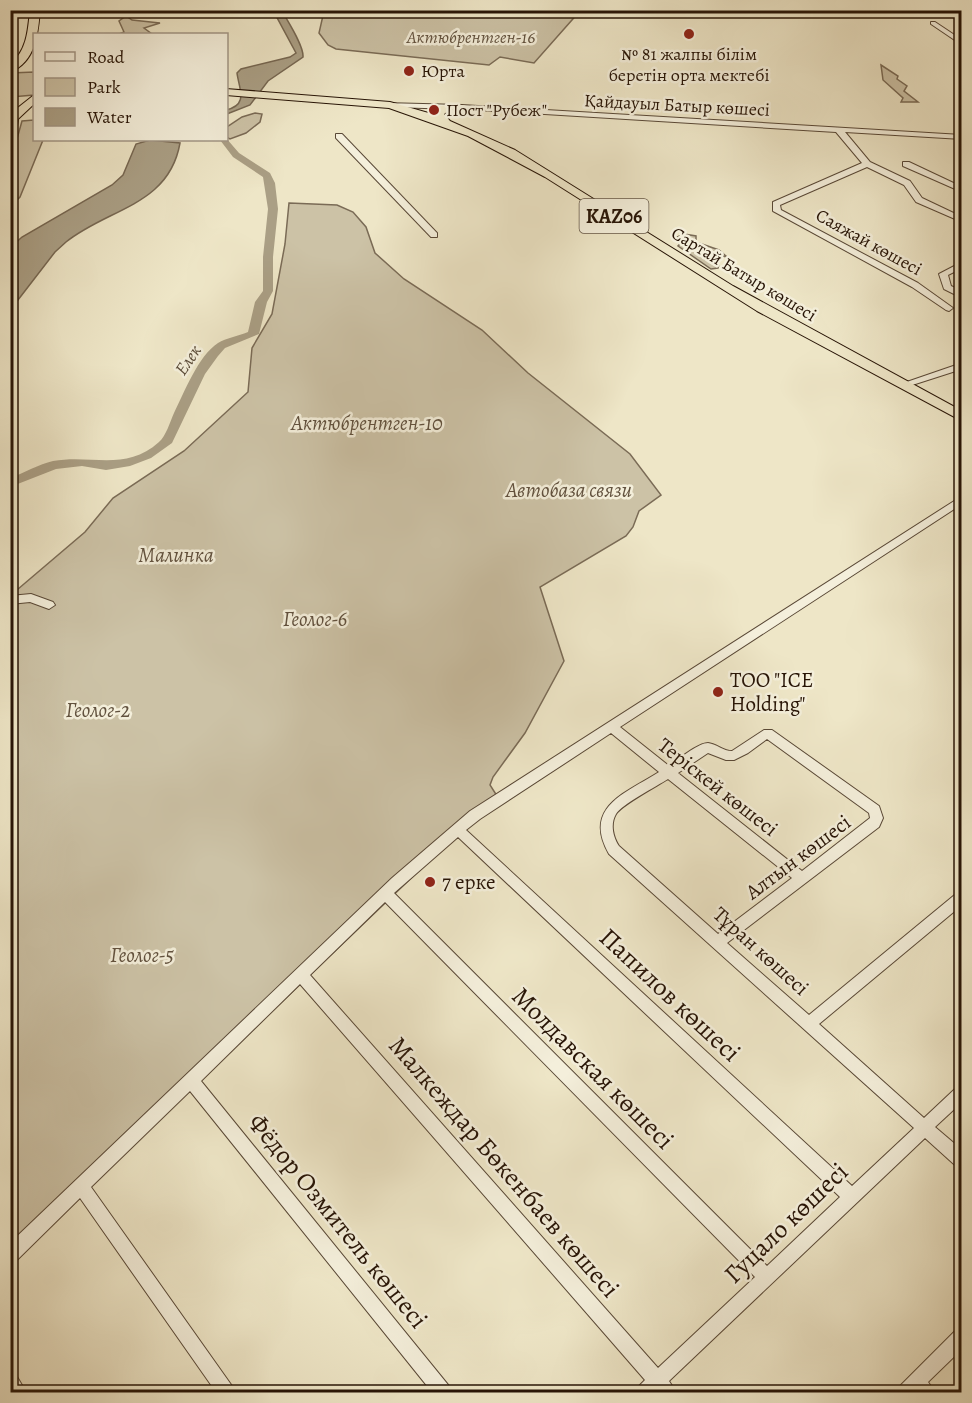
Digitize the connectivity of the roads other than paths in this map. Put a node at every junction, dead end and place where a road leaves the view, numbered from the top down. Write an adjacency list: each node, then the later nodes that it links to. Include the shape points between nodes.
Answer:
1 (35, 10): 3 (highway)
2 (933, 23): 4 (street)
3 (34, 33)
4 (962, 42)
5 (33, 48): 7 (highway)
6 (29, 69): 7 (highway)
7 (10, 70)
8 (228, 94): 11 (highway, KАZ06)
9 (33, 98): 12 (highway)
10 (33, 99): 16 (highway)
11 (298, 99): 13 (highway, KАZ06); 14 (highway, KАZ06)
12 (13, 100)
13 (355, 105): 14 (street, Қайдауыл Батыр көшесі); 17 (highway, KАZ06)
14 (390, 105): 15 (street, Қайдауыл Батыр көшесі); 17 (highway, KАZ06)
15 (449, 106): 17 (highway, via 438,114); 18 (street, Қайдауыл Батыр көшесі)
16 (12, 116): 19 (highway)
17 (447, 124): 30 (highway, Сартай Батыр көшесі / KАZ06, via 534,165 735,292)
18 (839, 130): 21 (street, Қайдауыл Батыр көшесі); 22 (street)
19 (10, 133)
20 (339, 136): 26 (street)
21 (962, 137)
22 (867, 164): 25 (street, via 908,183 919,200); 28 (street, Саяжай көшесі, via 776,204 777,211 915,285 945,306)
23 (906, 165): 24 (street)
24 (962, 190)
25 (962, 220)
26 (434, 235)
27 (962, 264): 28 (street, via 943,274 947,287)
28 (960, 294)
29 (962, 366): 30 (street)
30 (903, 386): 31 (highway, Сартай Батыр көшесі / KАZ06)
31 (962, 417)
32 (962, 499): 35 (street)
33 (10, 600): 34 (street, via 30,598)
34 (49, 605)
35 (610, 726): 36 (street, Теріскей көшесі); 37 (street)
36 (668, 772): 38 (street, Теріскей көшесі); 38 (street, Алтын көшесі, via 706,748 734,755 763,735 772,734 874,810 874,823); 41 (street, Тұран көшесі, via 613,808 606,824 606,837 614,850)
37 (457, 829): 39 (street); 49 (street, Папилов көшесі)
38 (802, 878): 41 (street, Алтын көшесі)
39 (386, 894): 42 (street); 51 (street, Молдавская көшесі)
40 (962, 897): 43 (street)
41 (718, 942): 43 (street, Тұран көшесі)
42 (302, 976): 44 (street); 54 (street, Малкеждар Бөкенбаев көшесі)
43 (810, 1023): 46 (street, Тұран көшесі)
44 (192, 1082): 48 (street); 58 (street, Фёдор Озмитель көшесі)
45 (962, 1092): 46 (street, Гуцало көшесі)
46 (925, 1127): 47 (street, Тұран көшесі); 49 (street, Гуцало көшесі)
47 (962, 1161)
48 (81, 1186): 50 (street); 57 (street)
49 (851, 1196): 51 (street, Гуцало көшесі)
50 (10, 1255)
51 (766, 1277): 54 (street, Гуцало көшесі)
52 (962, 1336): 55 (street)
53 (10, 1381): 56 (street)
54 (657, 1389)
55 (916, 1389)
56 (17, 1392)
57 (226, 1392)
58 (443, 1392)

